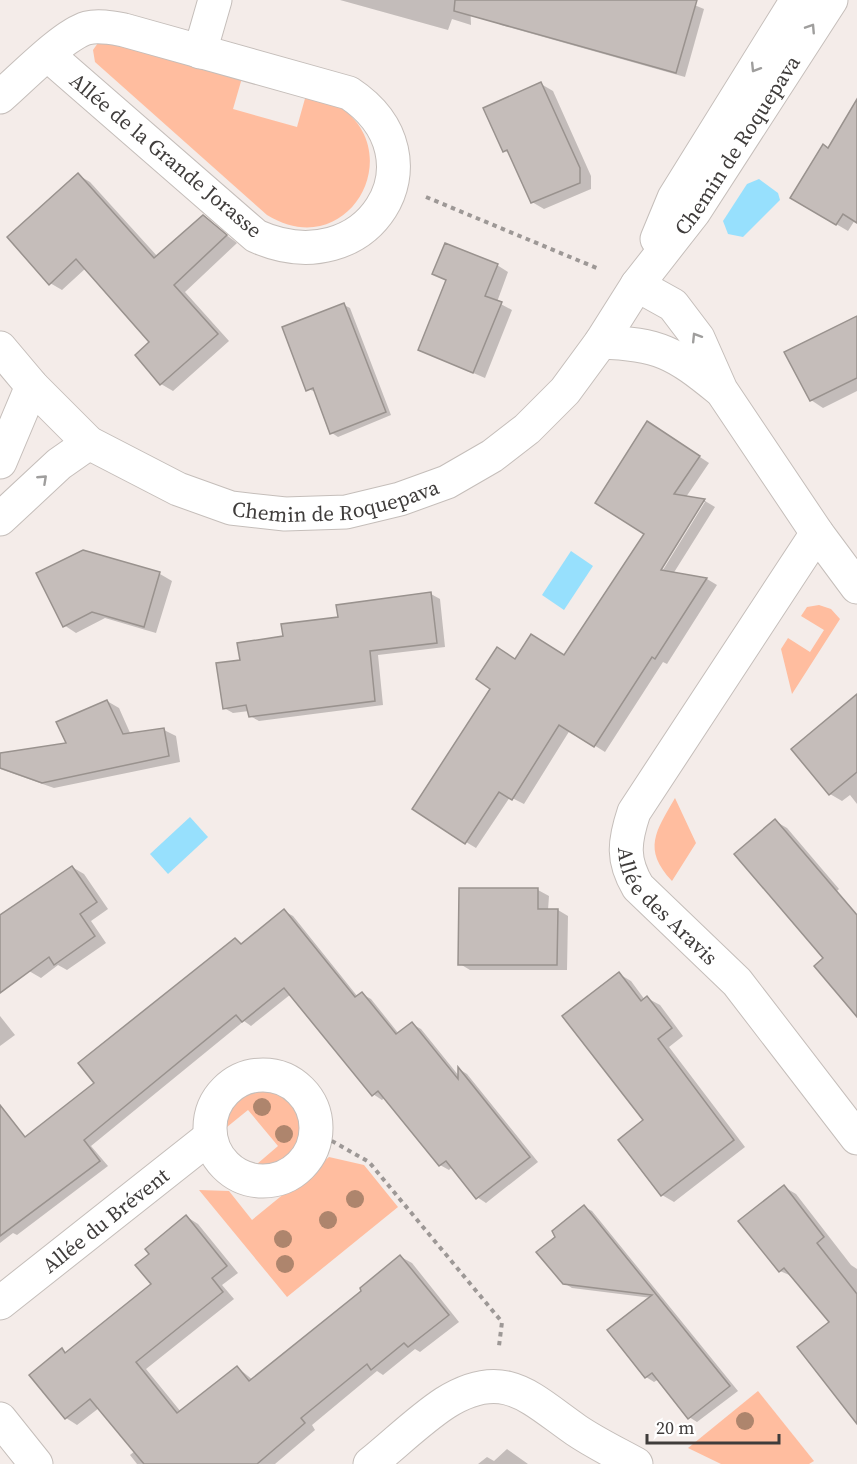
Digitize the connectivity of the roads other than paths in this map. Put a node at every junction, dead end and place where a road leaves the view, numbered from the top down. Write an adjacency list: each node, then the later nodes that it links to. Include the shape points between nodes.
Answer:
1 (215, 0): 4 (street)
2 (797, 0): 7 (street, Chemin de Roquepava, one-way to 7, via 674,198)
3 (831, 0): 7 (street, Chemin de Roquepava, one-way to 3, via 694,212)
4 (200, 52): 5 (street, Allée de la Grande Jorasse, via 106,27 88,28); 5 (street, Allée de la Grande Jorasse, via 350,93 365,103 390,145 392,183 385,204 370,223 349,238 324,247 276,245 256,236)
5 (48, 55): 6 (street, Allée de la Grande Jorasse)
6 (0, 97)
7 (637, 285): 8 (street, Chemin de Roquepava); 11 (street, one-way to 7, via 698,338 673,305)
8 (601, 342): 11 (street, via 634,343 666,351); 12 (street, Chemin de Roquepava, via 565,390 527,429 492,456 447,482 346,512 285,514 231,508 178,489)
9 (0, 348): 10 (street, Chemin de Roquepava)
10 (32, 386): 12 (street, Chemin de Roquepava); 13 (street)
11 (721, 390): 15 (street)
12 (89, 443): 14 (street, one-way to 12, via 59,464)
13 (0, 462)
14 (0, 519)
15 (817, 533): 16 (street); 18 (street, Allée des Aravis, via 634,812 626,836 627,868 638,887 737,982)
16 (857, 587)
17 (210, 1137): 17 (street, via 211,1114 221,1094 238,1080 260,1074 283,1078 301,1090 313,1109 316,1132 311,1150 300,1166 284,1177 246,1178 217,1155); 19 (street, Allée du Brévent)
18 (857, 1138)
19 (0, 1303)
20 (0, 1419): 21 (street)
21 (36, 1464)
22 (370, 1464): 23 (street, via 443,1404 468,1392 494,1387 535,1398 588,1438)
23 (636, 1464)

